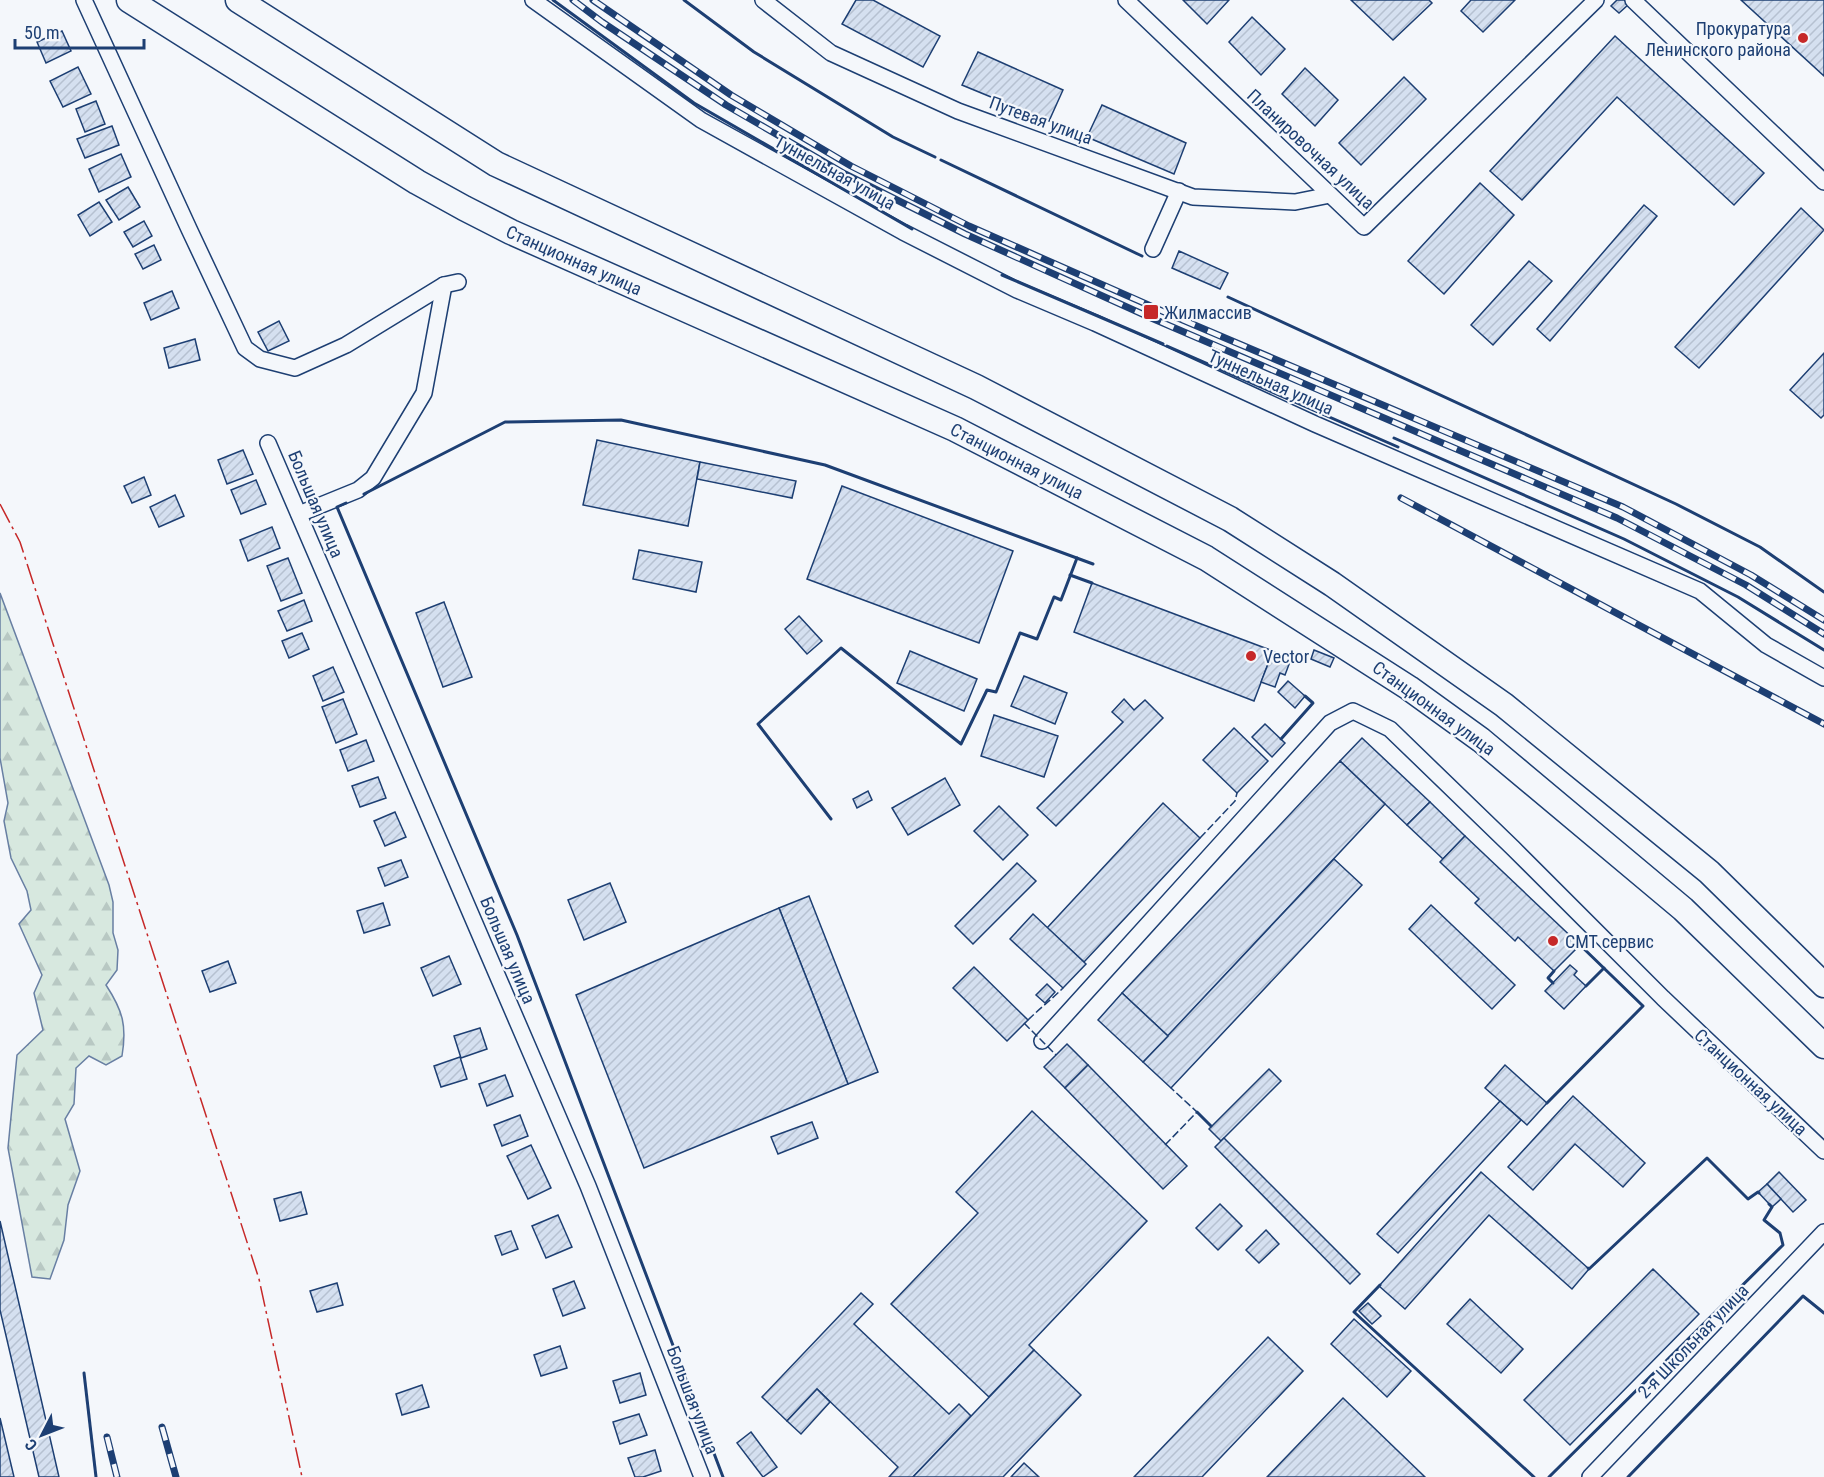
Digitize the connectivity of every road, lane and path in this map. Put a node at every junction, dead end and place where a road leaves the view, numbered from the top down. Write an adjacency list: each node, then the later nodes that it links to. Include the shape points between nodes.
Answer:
1 (84, 0): 14 (street, via 245,348 260,359 295,368 346,345 451,283 424,393 373,478 358,490)
2 (129, 0): 18 (main road, Станционная улица, via 464,208 955,429 1206,558 1409,687 1481,740 1683,909)
3 (238, 0): 16 (main road, via 496,164 976,387 1230,519 1332,584 1504,705 1709,872)
4 (533, 0): 15 (street, Туннельная улица, via 700,120 893,227 1017,290 1700,591 1766,645)
5 (763, 0): 10 (street, Путевая улица, via 831,53 958,111)
6 (1126, 0): 11 (street, Планировочная улица)
7 (1596, 0): 11 (street, Планировочная улица, via 1364,227)
8 (1634, 0): 9 (street)
9 (1824, 182)
10 (1179, 191): 11 (street, Путевая улица, via 1193,197 1295,202); 12 (street)
11 (1330, 195)
12 (1153, 249)
13 (268, 443): 14 (street, Большая улица)
14 (299, 514): 21 (street, Большая улица, via 588,1186)
15 (1824, 678)
16 (1824, 985)
17 (1042, 1041): 19 (street, Станционная улица, via 1330,723 1353,711 1390,729)
18 (1824, 1046)
19 (1824, 1151)
20 (1824, 1232): 22 (street, 2-я Школьная улица)
21 (702, 1477)
22 (1590, 1477)

